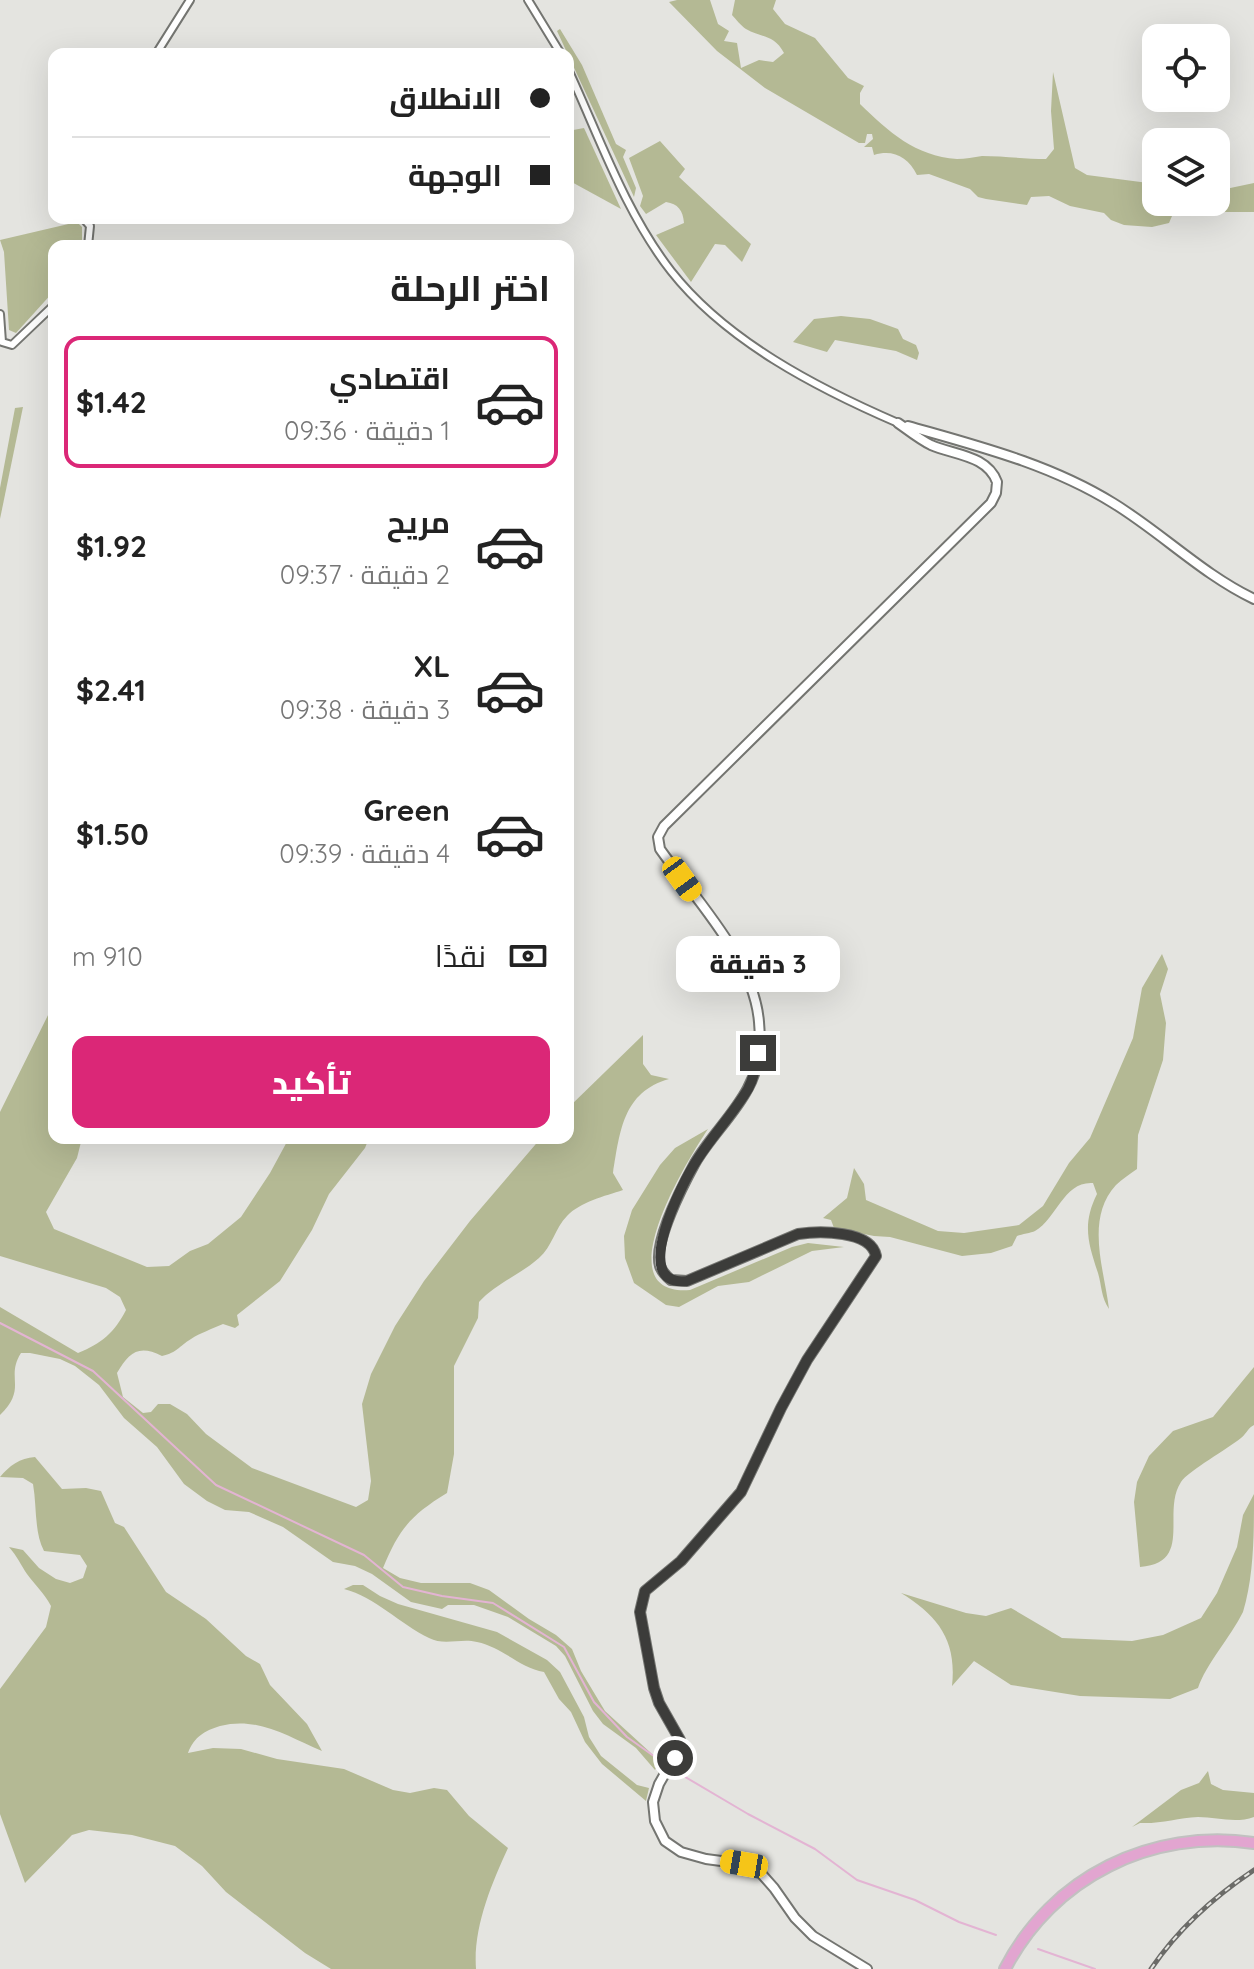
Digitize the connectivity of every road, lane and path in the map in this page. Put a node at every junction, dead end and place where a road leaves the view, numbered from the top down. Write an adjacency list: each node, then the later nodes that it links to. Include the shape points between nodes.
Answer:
1 (190, 0): 3 (street)
2 (528, 0): 4 (street)
3 (160, 48)
4 (557, 48)
5 (574, 82): 8 (street, via 639,221 689,291 776,362 843,400)
6 (48, 311): 7 (street, via 12,345 2,342)
7 (0, 314)
8 (898, 423): 9 (street, via 1027,461 1109,501); 11 (street, via 929,444 984,464 997,482 994,498 659,831 660,849 739,959 751,984 760,1036 749,1087 696,1161 677,1200 659,1247 660,1268 671,1280 687,1281 815,1231 867,1240 876,1256 807,1360 741,1492 681,1561 645,1591 640,1612 659,1703 680,1740 653,1802 665,1841 681,1852 758,1870 813,1936)
9 (1254, 599)
10 (1254, 1843): 12 (main road, via 1173,1844 1109,1865 1057,1901 1027,1933)
11 (867, 1969)
12 (1005, 1969)

